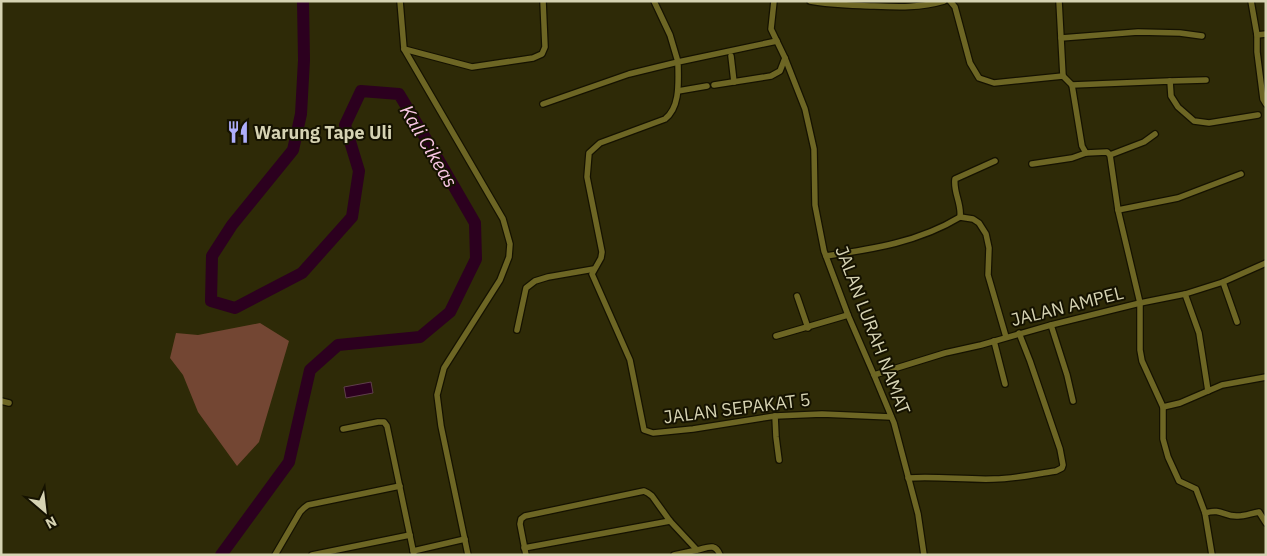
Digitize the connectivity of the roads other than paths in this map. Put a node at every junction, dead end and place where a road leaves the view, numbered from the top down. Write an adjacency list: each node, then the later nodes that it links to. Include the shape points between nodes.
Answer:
1 (400, 1): 15 (street)
2 (543, 1): 15 (street, via 545,47 542,54 533,58 472,67)
3 (654, 1): 18 (street)
4 (774, 1): 14 (street, JALAN LURAH NAMAT, via 771,29)
5 (810, 1): 6 (street, via 830,5 902,7)
6 (944, 1)
7 (950, 1): 19 (street, via 955,7 970,63 979,78 994,83)
8 (1059, 1): 13 (street)
9 (1252, 1): 11 (street)
10 (1266, 34): 11 (street)
11 (1257, 35): 26 (street)
12 (1202, 36): 13 (street, via 1138,32)
13 (1061, 38): 19 (street)
14 (777, 41): 17 (street, JALAN LURAH NAMAT); 18 (street)
15 (404, 49): 70 (street, via 504,219 510,244 509,257 500,280 444,368 437,395)
16 (731, 56): 22 (street)
17 (785, 58): 22 (street, via 776,74); 36 (street, JALAN LURAH NAMAT, via 805,109 814,149 815,205)
18 (678, 62): 24 (street); 25 (street, via 629,74)
19 (1063, 76): 23 (street)
20 (1206, 80): 21 (street)
21 (1170, 81): 23 (street); 27 (street, via 1171,96 1194,121 1209,123)
22 (734, 82): 24 (street)
23 (1072, 84): 29 (street, via 1082,146)
24 (678, 91): 38 (street, via 671,114 665,119 600,143 589,153 587,177 602,252)
25 (543, 104)
26 (1266, 104)
27 (1258, 115)
28 (1155, 134): 30 (street, via 1144,142)
29 (1086, 153): 30 (street, via 1107,152); 32 (street)
30 (1110, 155): 34 (street)
31 (995, 161): 35 (street, via 956,178)
32 (1032, 164)
33 (1241, 174): 34 (street, via 1178,198)
34 (1118, 210): 42 (street)
35 (960, 217): 36 (street, via 946,226 908,240); 50 (street, via 973,219 986,234 988,275)
36 (826, 256): 43 (street, JALAN LURAH NAMAT)
37 (1266, 263): 39 (street, JALAN AMPEL)
38 (594, 269): 47 (street, via 548,277 526,288); 60 (street, JALAN SEPAKAT 5, via 592,274 630,360 644,430 654,433 673,431)
39 (1223, 282): 40 (street, JALAN AMPEL); 44 (street)
40 (1184, 294): 42 (street, JALAN AMPEL); 55 (street, via 1199,333)
41 (797, 296): 46 (street)
42 (1140, 303): 45 (street, JALAN AMPEL); 59 (street, via 1142,361)
43 (848, 316): 46 (street); 52 (street, JALAN LURAH NAMAT)
44 (1237, 322)
45 (1051, 325): 48 (street, JALAN AMPEL); 57 (street)
46 (808, 328): 49 (street)
47 (517, 330)
48 (1019, 333): 50 (street, JALAN AMPEL); 64 (street, via 1060,449 1062,468 994,479)
49 (776, 336)
50 (1006, 337): 51 (street, JALAN AMPEL)
51 (994, 341): 52 (street, JALAN AMPEL, via 945,352); 54 (street)
52 (874, 375): 61 (street, JALAN LURAH NAMAT)
53 (1266, 377): 55 (street, via 1222,385)
54 (1005, 384)
55 (1208, 391): 59 (street)
56 (1, 401): 58 (street)
57 (1073, 401)
58 (9, 403)
59 (1164, 407): 66 (street, via 1163,440 1168,457 1179,481 1196,489)
60 (775, 416): 61 (street, JALAN SEPAKAT 5); 63 (street)
61 (891, 417): 64 (street, JALAN LURAH NAMAT)
62 (343, 429): 65 (street, via 384,422)
63 (779, 460)
64 (908, 478): 80 (street, JALAN LURAH NAMAT)
65 (400, 486): 69 (street); 74 (street, via 308,505 300,512)
66 (1205, 513): 68 (street, via 1218,511 1237,517 1259,512); 81 (street)
67 (670, 522): 71 (street); 71 (street, via 652,496 644,491 525,516 520,524); 72 (street)
68 (1266, 523)
69 (410, 535): 73 (street); 75 (street)
70 (464, 540): 73 (street); 76 (street)
71 (524, 548): 77 (street)
72 (697, 550): 78 (street); 79 (street, via 712,546)
73 (414, 553)
74 (275, 555)
75 (312, 555)
76 (468, 555)
77 (526, 555)
78 (674, 555)
79 (720, 555)
80 (924, 555)
81 (1212, 555)

